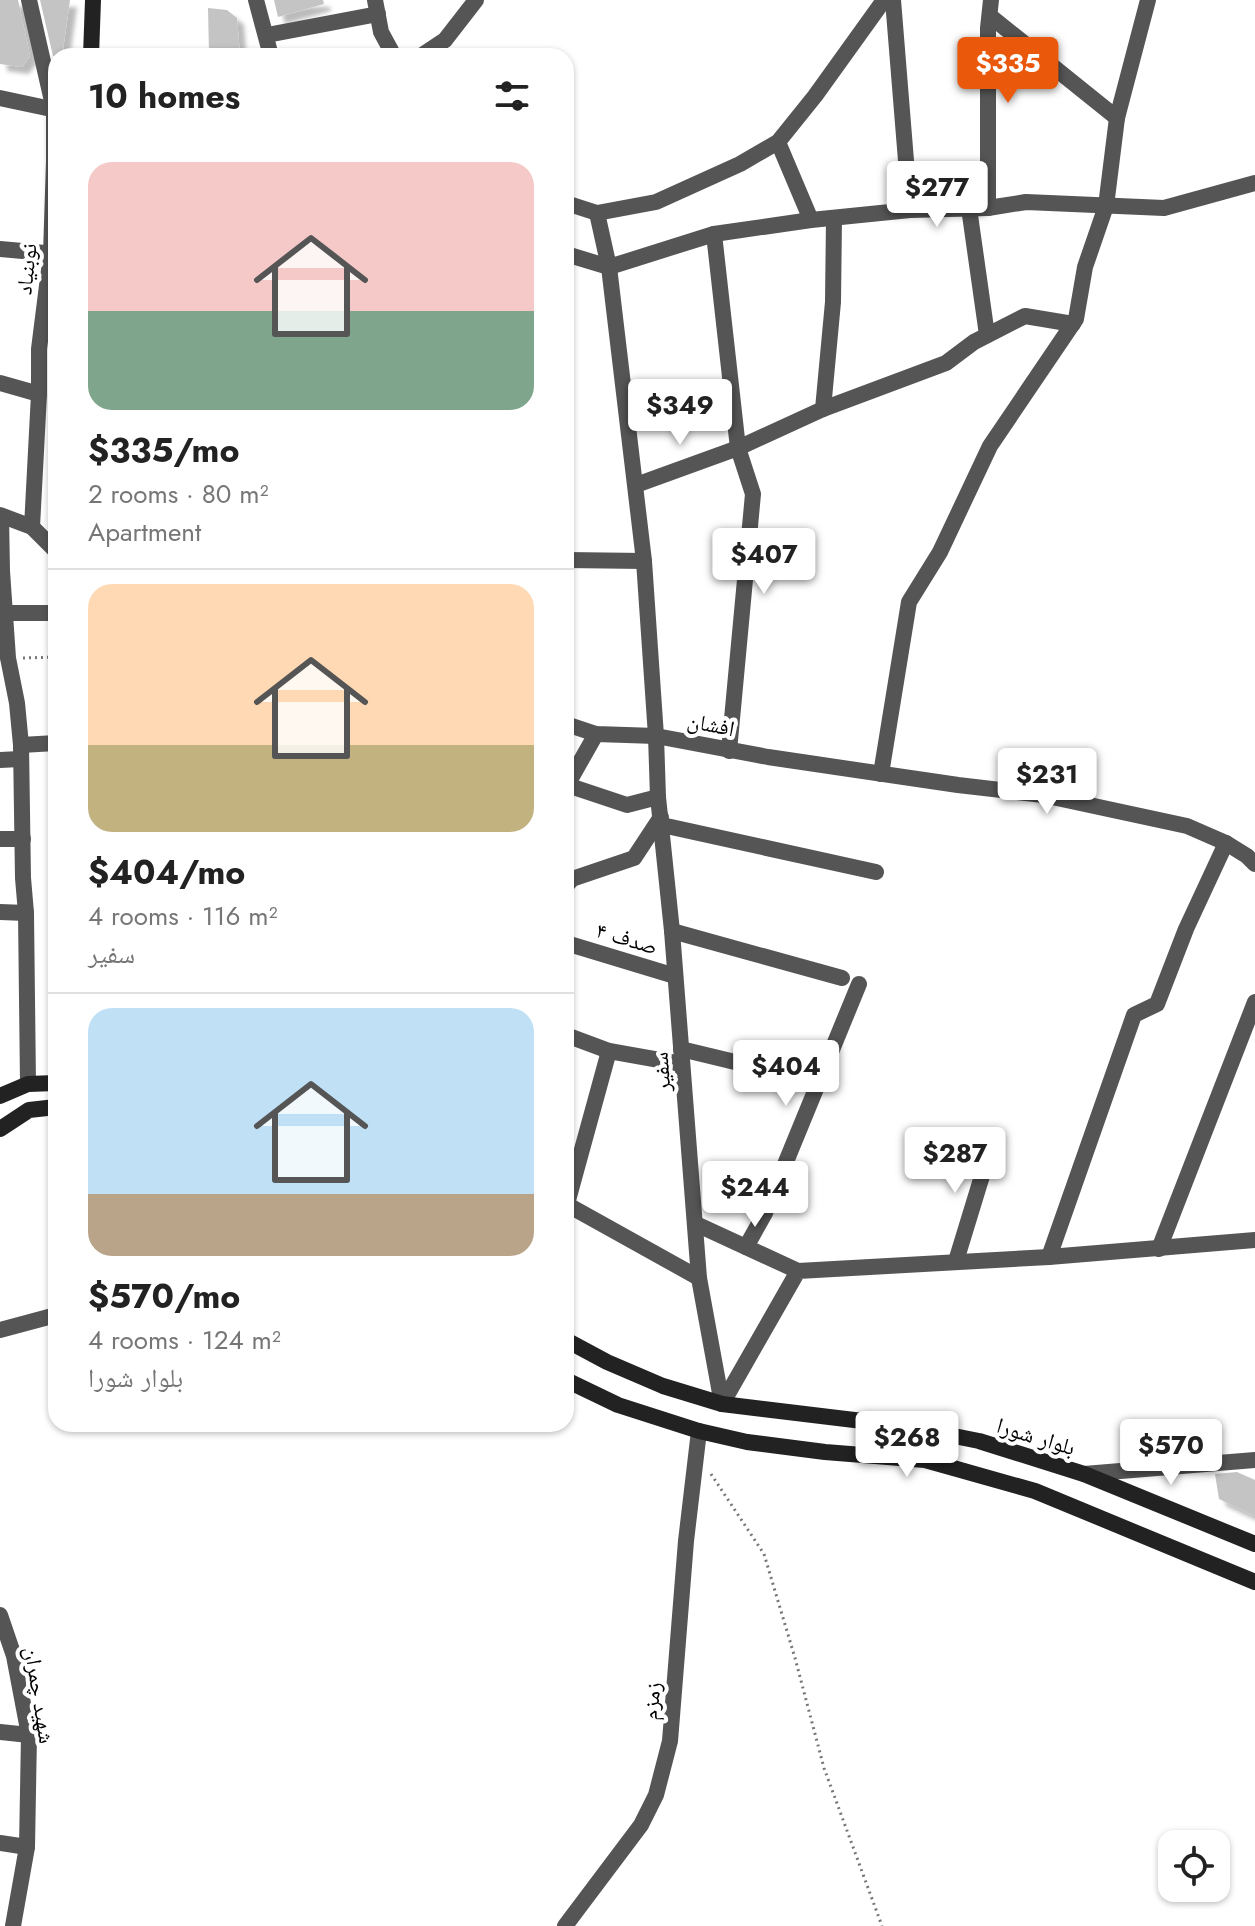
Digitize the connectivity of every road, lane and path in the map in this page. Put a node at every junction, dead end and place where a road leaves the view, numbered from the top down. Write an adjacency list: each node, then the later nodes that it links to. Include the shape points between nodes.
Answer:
1 (29, 0): 15 (street, نوبنیاد)
2 (93, 0): 11 (main road)
3 (256, 0): 10 (street)
4 (476, 0): 14 (street)
5 (884, 0): 19 (street)
6 (893, 0): 25 (street)
7 (1148, 0): 18 (street)
8 (377, 7): 10 (street); 13 (street)
9 (990, 8): 18 (street); 24 (street)
10 (267, 35): 12 (street)
11 (91, 48)
12 (269, 48)
13 (390, 48)
14 (433, 48)
15 (48, 80)
16 (0, 98): 17 (street)
17 (48, 108)
18 (1117, 118): 22 (street)
19 (778, 142): 26 (street, via 656,202); 28 (street)
20 (1255, 183): 22 (street, via 1164,208)
21 (574, 206): 26 (street)
22 (1106, 206): 24 (street, via 1026,202); 34 (street)
23 (969, 208): 24 (street); 25 (street); 35 (street)
24 (988, 208)
25 (910, 210): 27 (street)
26 (597, 213): 33 (street, سفیر)
27 (834, 218): 28 (street); 39 (street)
28 (811, 220): 29 (street)
29 (714, 234): 33 (street); 40 (street)
30 (0, 249): 31 (street)
31 (48, 254)
32 (574, 256): 33 (street)
33 (609, 267): 41 (street, سفیر)
34 (1073, 324): 35 (street, via 1025,316); 61 (street, via 990,446 940,552 909,602)
35 (987, 335): 39 (street, via 946,363)
36 (48, 348): 38 (street, نوبنیاد)
37 (0, 383): 38 (street)
38 (39, 394): 43 (street, نوبنیاد)
39 (823, 409): 40 (street)
40 (738, 448): 41 (street); 57 (street, via 753,494)
41 (636, 485): 46 (street, سفیر)
42 (1, 516): 43 (street); 47 (street)
43 (32, 527): 44 (street)
44 (48, 543)
45 (574, 560): 46 (street)
46 (644, 561): 55 (street, سفیر)
47 (1, 571): 49 (street)
48 (48, 615): 49 (street)
49 (4, 623): 51 (street)
50 (48, 657): 51 (path)
51 (8, 658): 52 (street)
52 (8, 703): 58 (street)
53 (574, 727): 54 (street, افشان)
54 (596, 734): 55 (street, افشان); 60 (street)
55 (656, 736): 57 (street, افشان); 63 (street, سفیر)
56 (48, 745): 58 (street)
57 (729, 751): 61 (street, افشان)
58 (20, 752): 59 (street); 66 (street)
59 (0, 760)
60 (574, 772)
61 (881, 774): 67 (street, افشان, via 1043,795 1187,826)
62 (574, 788): 63 (street, via 627,805)
63 (658, 797): 64 (street, سفیر)
64 (661, 821): 69 (street); 70 (street, via 634,858); 73 (street, سفیر)
65 (0, 839): 66 (street)
66 (23, 839): 72 (street)
67 (1226, 843): 68 (street, افشان); 95 (street, via 1157,1004 1134,1015)
68 (1255, 864)
69 (876, 872)
70 (574, 878)
71 (0, 912): 72 (street)
72 (26, 913): 84 (street)
73 (672, 931): 75 (street, سفیر); 76 (street)
74 (574, 945): 75 (street, صدف ۴)
75 (675, 976): 81 (street, سفیر)
76 (842, 978)
77 (859, 984): 82 (street)
78 (1255, 1002): 94 (street)
79 (574, 1038): 80 (street)
80 (609, 1051): 81 (street); 89 (street)
81 (682, 1056): 82 (street); 91 (street, سفیر)
82 (818, 1082): 93 (street)
83 (48, 1083): 84 (main road)
84 (28, 1084): 85 (main road)
85 (0, 1096)
86 (48, 1108): 87 (main road, via 29,1110)
87 (0, 1129)
88 (993, 1140): 96 (street)
89 (574, 1176)
90 (574, 1208): 98 (street)
91 (696, 1224): 93 (street); 98 (street, سفیر)
92 (1255, 1240): 94 (street)
93 (746, 1247): 97 (street)
94 (1159, 1249): 95 (street)
95 (1049, 1257): 96 (street)
96 (956, 1261): 97 (street)
97 (798, 1271): 103 (street)
98 (699, 1278): 103 (street, سفیر)
99 (48, 1317): 100 (street)
100 (0, 1330)
101 (574, 1344): 103 (main road, بلوار شورا, via 663,1386)
102 (574, 1384): 104 (main road, via 618,1405)
103 (722, 1404): 107 (main road, بلوار شورا, via 904,1426 979,1441)
104 (699, 1431): 105 (street, زمزم); 109 (main road, via 747,1442 925,1460 1035,1491)
105 (697, 1450): 117 (street, زمزم, via 670,1741 656,1795 641,1825); 118 (path, via 764,1554 824,1768)
106 (1255, 1460): 107 (street)
107 (1084, 1474): 108 (main road, بلوار شورا)
108 (1255, 1544)
109 (1255, 1582)
110 (0, 1615): 111 (street, شهید چمران)
111 (7, 1654): 113 (street, شهید چمران)
112 (0, 1732): 113 (street)
113 (29, 1735): 115 (street, شهید چمران)
114 (0, 1843): 115 (street)
115 (27, 1847): 116 (street, شهید چمران)
116 (13, 1926)
117 (565, 1926)
118 (882, 1926)

